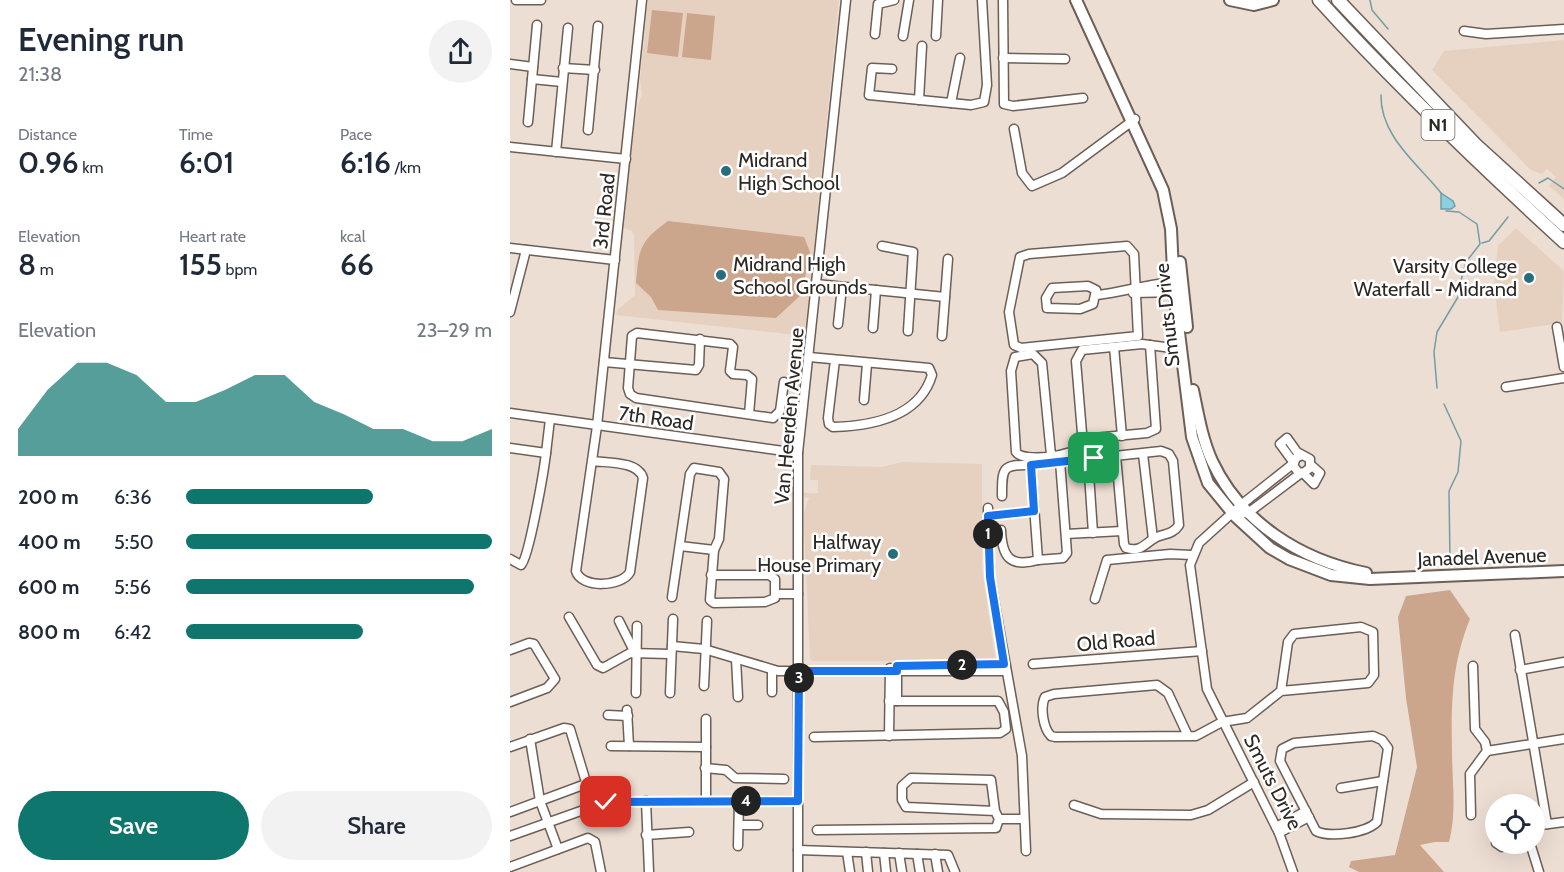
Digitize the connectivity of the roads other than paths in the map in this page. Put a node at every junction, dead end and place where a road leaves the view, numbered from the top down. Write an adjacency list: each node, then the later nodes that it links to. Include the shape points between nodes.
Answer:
1 (516, 0): 2 (street)
2 (541, 0)
3 (642, 0): 43 (street, 3rd Road)
4 (846, 0): 51 (street, Van Heerden Avenue)
5 (894, 0): 20 (street, via 878,4)
6 (909, 0): 21 (street)
7 (938, 0): 22 (street)
8 (982, 0): 36 (street, via 985,98 978,104)
9 (1003, 0): 25 (street)
10 (1076, 0): 37 (main road, Smuts Drive)
11 (1230, 0): 12 (main road, via 1254,5)
12 (1273, 0)
13 (1319, 0): 45 (highway, N1, via 1382,70)
14 (1338, 0): 44 (highway, N1, via 1475,144)
15 (537, 25): 28 (street)
16 (598, 26): 31 (street)
17 (568, 28): 29 (street)
18 (1564, 29): 19 (street, via 1486,34)
19 (1464, 31)
20 (875, 34)
21 (903, 36)
22 (936, 36)
23 (922, 46): 35 (street)
24 (960, 58): 36 (street)
25 (1003, 58): 26 (street); 34 (street, via 1002,100 1006,105)
26 (1065, 59)
27 (510, 64): 28 (street)
28 (533, 67): 32 (street)
29 (563, 68): 31 (street); 33 (street)
30 (892, 69): 35 (street, via 872,68 868,94)
31 (595, 70): 40 (street)
32 (532, 79): 33 (street); 38 (street)
33 (562, 82): 42 (street)
34 (1083, 98)
35 (919, 100): 36 (street)
36 (951, 103)
37 (1131, 117): 39 (street, via 1062,173 1032,186 1022,173); 53 (main road, Smuts Drive, via 1166,183 1176,228)
38 (528, 122)
39 (1014, 129)
40 (588, 130)
41 (510, 147): 42 (street)
42 (556, 152): 43 (street)
43 (626, 159): 50 (street, 3rd Road)
44 (1564, 225)
45 (1564, 242)
46 (882, 246): 56 (street, via 913,252)
47 (510, 248): 48 (street)
48 (526, 250): 50 (street); 59 (street)
49 (948, 259): 58 (street)
50 (615, 260): 72 (street, 3rd Road)
51 (816, 284): 52 (street); 70 (street, Van Heerden Avenue)
52 (842, 287): 54 (street); 61 (street)
53 (1178, 287): 55 (street); 60 (main road, Smuts Drive); 102 (main road, Smuts Drive, via 1203,438 1222,481)
54 (876, 290): 56 (street); 63 (street)
55 (1134, 290): 55 (street, via 1139,328 1135,338 1021,348 1014,345 1010,301 1022,256 1127,246 1134,254); 57 (street)
56 (912, 294): 58 (street); 64 (street)
57 (1097, 295): 57 (street, via 1089,307 1051,310 1046,306 1052,288 1088,286)
58 (945, 297): 65 (street)
59 (510, 312)
60 (1179, 321): 67 (street, via 1178,336); 78 (main road, Smuts Drive)
61 (838, 324)
62 (1557, 327): 75 (street)
63 (873, 328)
64 (908, 331)
65 (942, 336)
66 (700, 339): 74 (street, via 637,333 631,338); 74 (street, via 698,370); 82 (street, via 732,346 730,371 752,379)
67 (1172, 344): 68 (street); 78 (street)
68 (1151, 345): 69 (street); 85 (street, via 1156,429 1147,434)
69 (1114, 347): 85 (street); 86 (street, via 1084,349 1076,358)
70 (809, 357): 71 (street); 89 (street, Van Heerden Avenue)
71 (834, 360): 73 (street); 73 (street, via 828,422 833,427 880,422 915,403 932,378 929,368)
72 (604, 362): 74 (street); 84 (street, 3rd Road)
73 (867, 364): 80 (street)
74 (630, 366): 82 (street, via 628,388 636,398)
75 (1564, 367)
76 (1564, 378): 79 (street)
77 (784, 382): 82 (street, via 778,416)
78 (1186, 383): 104 (main road, Smuts Drive, via 1192,437 1200,465 1208,483)
79 (1506, 387)
80 (864, 400)
81 (510, 413): 83 (street, 7th Road)
82 (749, 414)
83 (550, 419): 84 (street, 7th Road); 88 (street)
84 (597, 426): 89 (street, 7th Road); 95 (street, 3rd Road)
85 (1122, 436): 86 (street)
86 (1083, 439): 91 (street, via 1075,453)
87 (510, 448): 88 (street)
88 (546, 453): 113 (street, via 527,558 521,566)
89 (798, 453): 119 (street, Van Heerden Avenue)
90 (1143, 454): 93 (street); 109 (street); 109 (street, via 1166,452 1172,458 1174,470 1179,525 1171,534)
91 (1051, 455): 91 (street, via 1023,458 1016,452 1011,371 1016,356 1033,354 1042,363)
92 (1302, 455): 97 (street); 97 (street, via 1287,438 1280,444); 99 (street, via 1310,459)
93 (1116, 456): 94 (street); 106 (street)
94 (1089, 459): 96 (street); 107 (street)
95 (593, 461): 95 (street, 3rd Road, via 577,575 585,582 618,581 626,579 630,572 643,478 632,467)
96 (1060, 461): 98 (street); 108 (street)
97 (1293, 463): 100 (street); 102 (street)
98 (1031, 465): 101 (street, via 1005,468); 103 (street)
99 (1311, 465): 100 (street); 100 (street, via 1320,473 1314,484)
100 (1302, 473): 102 (street)
101 (1002, 496)
102 (1244, 509): 104 (street); 117 (main road, Janadel Avenue, via 1280,540 1320,561)
103 (1034, 511): 114 (street); 138 (street, via 988,512 990,577)
104 (1236, 517): 112 (street, via 1199,543); 117 (main road, Janadel Avenue, via 1270,548 1303,565 1351,578)
105 (1001, 530): 114 (street, via 1002,549 1009,558 1020,562)
106 (1122, 531): 107 (street); 109 (street, via 1128,549 1145,547)
107 (1093, 533): 108 (street)
108 (1066, 534): 114 (street, via 1064,557)
109 (1153, 539)
110 (680, 546): 111 (street); 111 (street, via 690,474 696,468 719,472 724,479 719,542); 120 (street)
111 (714, 550): 116 (street)
112 (1192, 555): 121 (street, via 1107,560); 131 (street, Smuts Drive)
113 (510, 559)
114 (1038, 560)
115 (1564, 571): 117 (main road, Janadel Avenue)
116 (711, 575): 118 (street, via 769,574 775,579); 118 (street, via 709,598 714,603 765,602)
117 (1401, 578)
118 (776, 594): 119 (street)
119 (798, 594): 139 (street, Van Heerden Avenue)
120 (672, 597)
121 (1095, 599)
122 (569, 617): 132 (street, via 601,668 628,653)
123 (673, 619): 130 (street)
124 (619, 621): 132 (street)
125 (707, 621): 128 (street)
126 (637, 626): 132 (street)
127 (1515, 635): 141 (street)
128 (706, 649): 130 (street); 133 (street); 142 (street)
129 (510, 650): 149 (street, via 534,644 555,679 547,688)
130 (671, 650): 132 (street); 146 (street)
131 (1202, 651): 135 (street, Old Road); 152 (street, Smuts Drive, via 1207,689)
132 (636, 653): 145 (street)
133 (736, 659): 140 (street); 147 (street)
134 (1564, 662): 141 (street)
135 (1033, 664)
136 (1473, 666): 163 (street, via 1475,729)
137 (893, 668): 138 (street); 139 (street); 148 (street)
138 (1005, 668): 179 (street, via 1022,756)
139 (797, 669): 140 (street); 173 (street, Van Heerden Avenue)
140 (772, 670): 144 (street)
141 (1520, 670): 158 (street)
142 (704, 686)
143 (1281, 691): 143 (street, via 1368,683 1374,675 1373,632 1360,627 1294,634 1288,642); 152 (street, via 1251,714)
144 (772, 692)
145 (636, 693)
146 (670, 693)
147 (738, 697)
148 (893, 701): 153 (street); 153 (street, via 998,701 1006,729 1000,733)
149 (510, 702)
150 (608, 715): 160 (street, via 628,713)
151 (706, 719): 162 (street)
152 (1221, 719): 154 (street, via 1203,734); 167 (street, Smuts Drive)
153 (889, 736): 155 (street)
154 (1188, 736): 154 (street, via 1051,736 1043,700 1054,694 1157,685 1168,693)
155 (814, 737)
156 (1564, 739): 158 (street)
157 (530, 740): 161 (street); 170 (street); 170 (street, via 570,729 586,776 584,785)
158 (1534, 744): 163 (street); 182 (street)
159 (611, 746): 160 (street)
160 (629, 746): 162 (street)
161 (510, 747)
162 (706, 747): 164 (street)
163 (1487, 751): 178 (street, via 1470,774)
164 (705, 768): 165 (street, via 726,770 735,778); 169 (street)
165 (784, 779)
166 (1383, 781): 168 (street); 176 (street, via 1379,817 1371,828 1322,834 1313,829); 176 (street, via 1388,748 1380,737 1289,744 1282,749 1281,761)
167 (1254, 782): 174 (street, via 1208,810 1191,815 1101,814); 186 (street, Smuts Drive)
168 (1341, 788)
169 (706, 800): 171 (street); 172 (street)
170 (540, 801): 175 (street); 180 (street)
171 (646, 801): 180 (street, via 599,803); 189 (street)
172 (739, 801): 173 (street); 183 (street)
173 (798, 801): 192 (street, Van Heerden Avenue)
174 (1074, 805)
175 (510, 812)
176 (1307, 814): 186 (street)
177 (997, 815): 177 (street, via 910,808 902,802 902,786 910,778 988,778 993,785); 179 (street); 185 (street, via 996,828 992,830)
178 (1471, 815)
179 (1024, 819): 193 (street)
180 (547, 822): 188 (street); 191 (street)
181 (1564, 822): 182 (street)
182 (1546, 824)
183 (739, 825): 184 (street); 190 (street)
184 (758, 825)
185 (818, 830)
186 (1277, 830): 212 (street, Smuts Drive)
187 (689, 832): 189 (street)
188 (510, 836)
189 (646, 836): 203 (street)
190 (738, 846)
191 (558, 849): 201 (street); 202 (street, via 581,839 592,839)
192 (798, 850): 194 (street); 204 (street, Van Heerden Avenue)
193 (1027, 851)
194 (848, 852): 195 (street); 205 (street)
195 (866, 852): 196 (street); 206 (street)
196 (884, 853): 197 (street); 207 (street)
197 (899, 853): 198 (street); 208 (street)
198 (917, 854): 199 (street); 209 (street)
199 (935, 854): 210 (street); 211 (street, via 948,855)
200 (1533, 854): 213 (street)
201 (510, 867)
202 (601, 872)
203 (649, 872)
204 (798, 872)
205 (850, 872)
206 (868, 872)
207 (886, 872)
208 (902, 872)
209 (920, 872)
210 (938, 872)
211 (955, 872)
212 (1293, 872)
213 (1539, 872)

